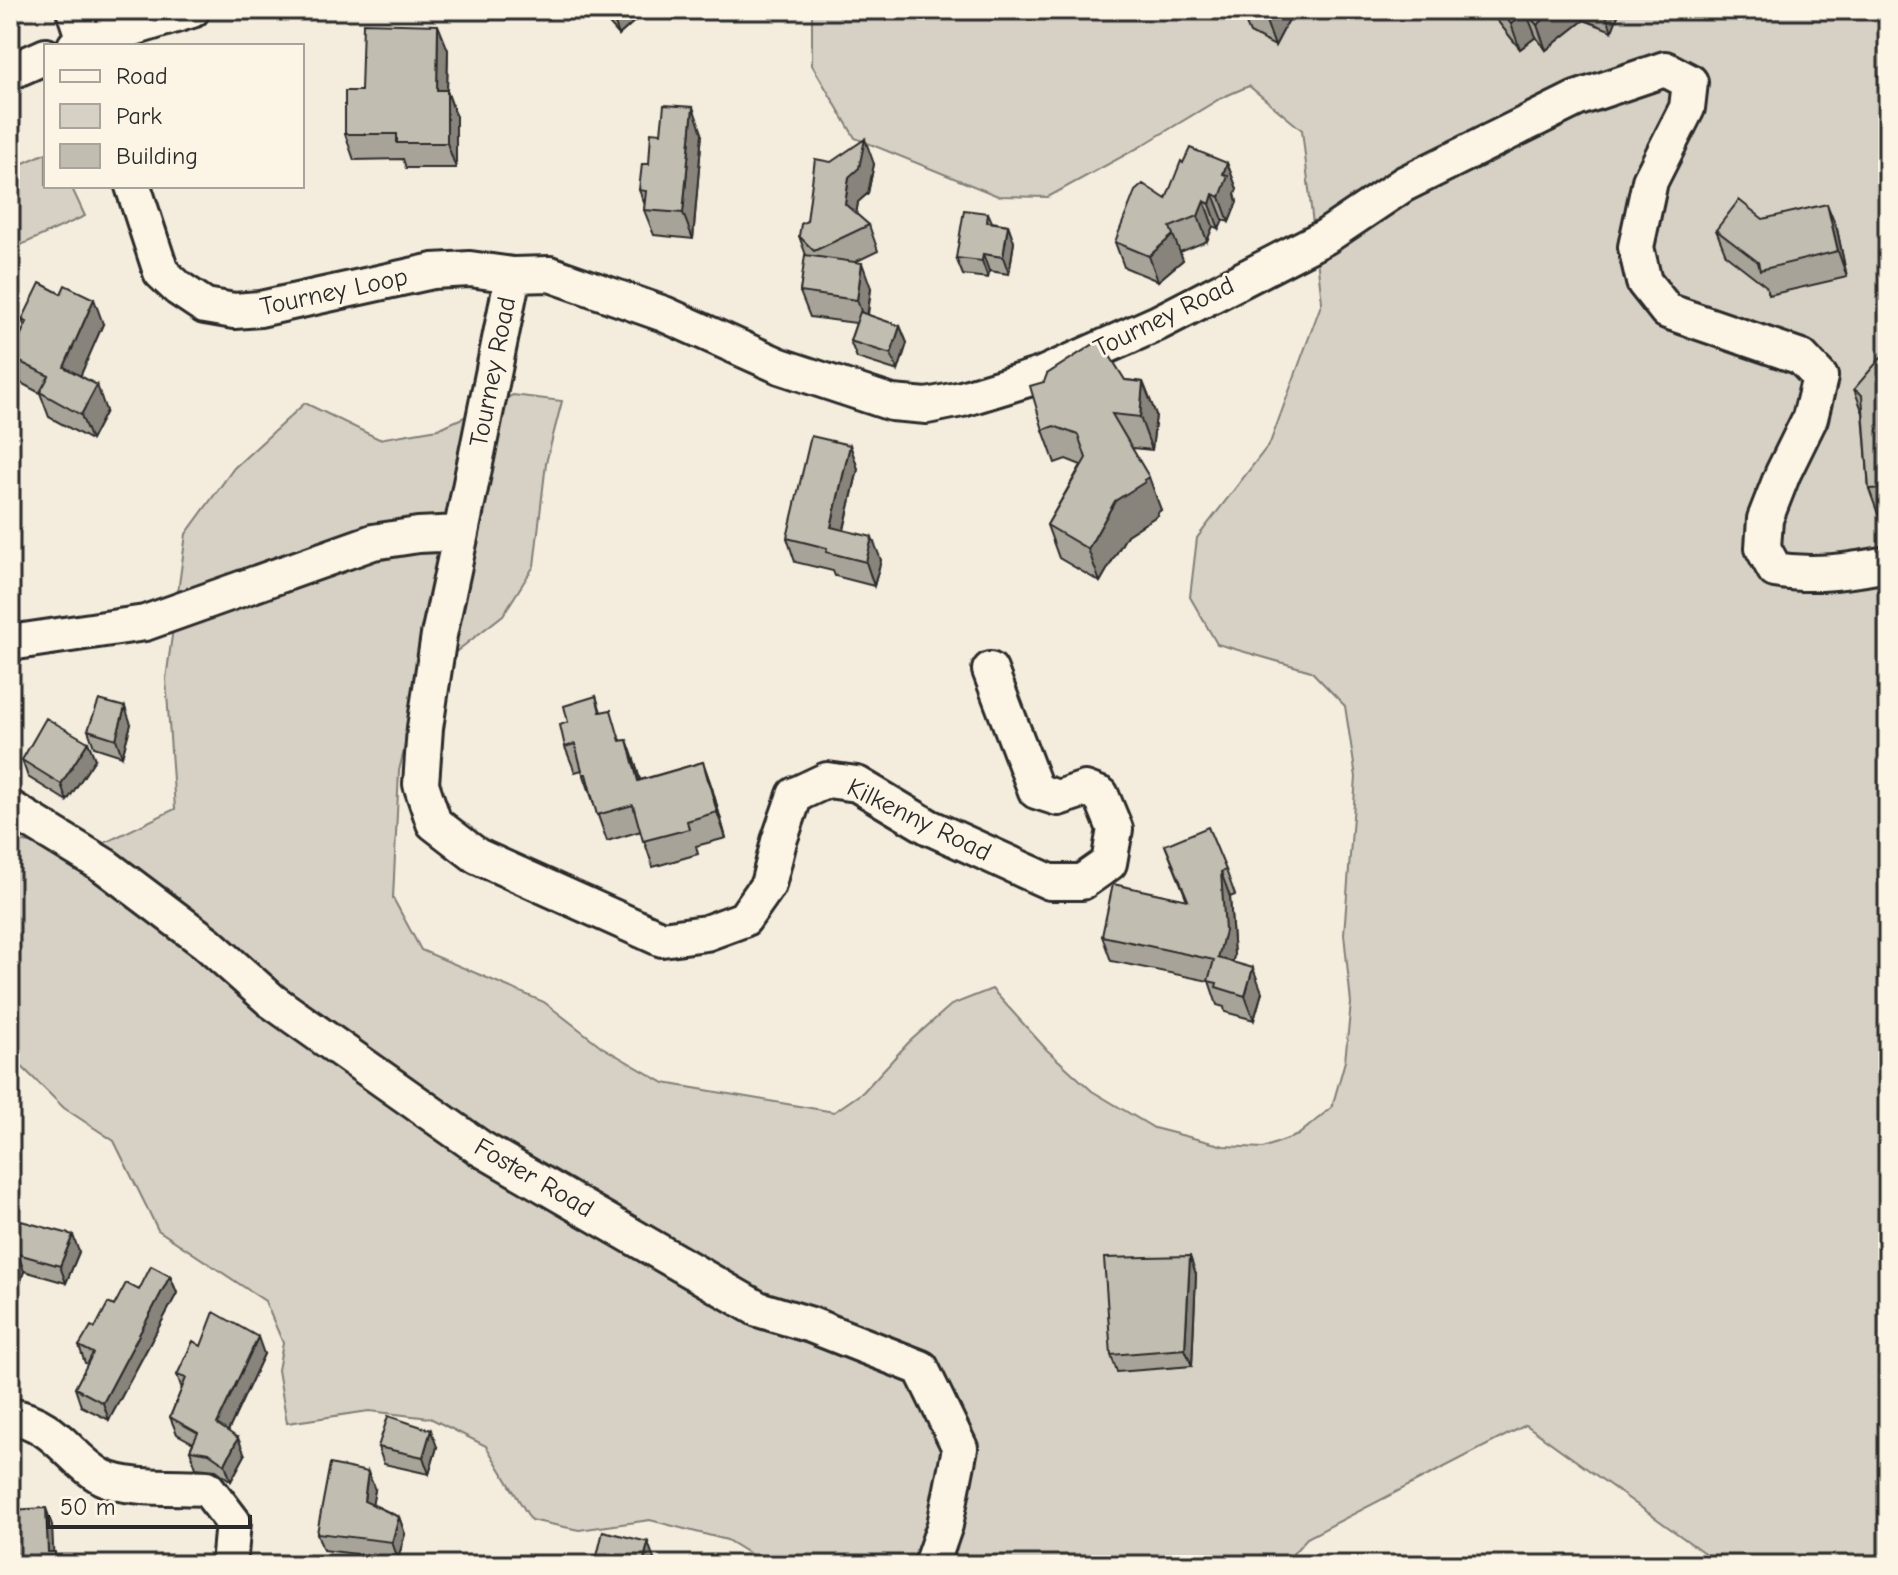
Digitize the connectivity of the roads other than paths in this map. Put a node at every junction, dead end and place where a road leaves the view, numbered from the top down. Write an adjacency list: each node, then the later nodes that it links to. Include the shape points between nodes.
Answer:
1 (74, 10): 3 (street)
2 (192, 10): 4 (street)
3 (82, 44)
4 (85, 44)
5 (44, 57): 6 (street)
6 (10, 72)
7 (134, 188): 8 (street, Tourney Loop, via 161,272 205,306 260,309 433,271)
8 (513, 275): 9 (street, Tourney Road); 10 (street, Tourney Road, via 550,274 664,314 780,366 892,403 927,406 1041,375 1158,323 1325,237 1404,184 1576,99 1665,69 1690,82 1687,108 1650,181 1636,247 1644,282 1667,311 1801,357 1820,377 1810,418 1765,519 1763,548 1775,570 1802,575)
9 (461, 533): 11 (street, via 373,542 145,623); 12 (street, Kilkenny Road, via 425,728 421,784 434,823 477,856 662,939 706,933 744,919 768,885 795,795 827,780 857,784 929,827 1050,882 1082,882 1109,863 1115,829 1101,795 1085,789 1058,798 1036,791)
10 (1888, 564)
11 (10, 643)
12 (990, 670)
13 (10, 808): 16 (street, Foster Road, via 105,866 207,943 272,1001 480,1148 758,1309 921,1368 960,1448)
14 (10, 1416): 15 (street, via 45,1428 102,1476 121,1483 207,1488 233,1522)
15 (229, 1565)
16 (931, 1565)

